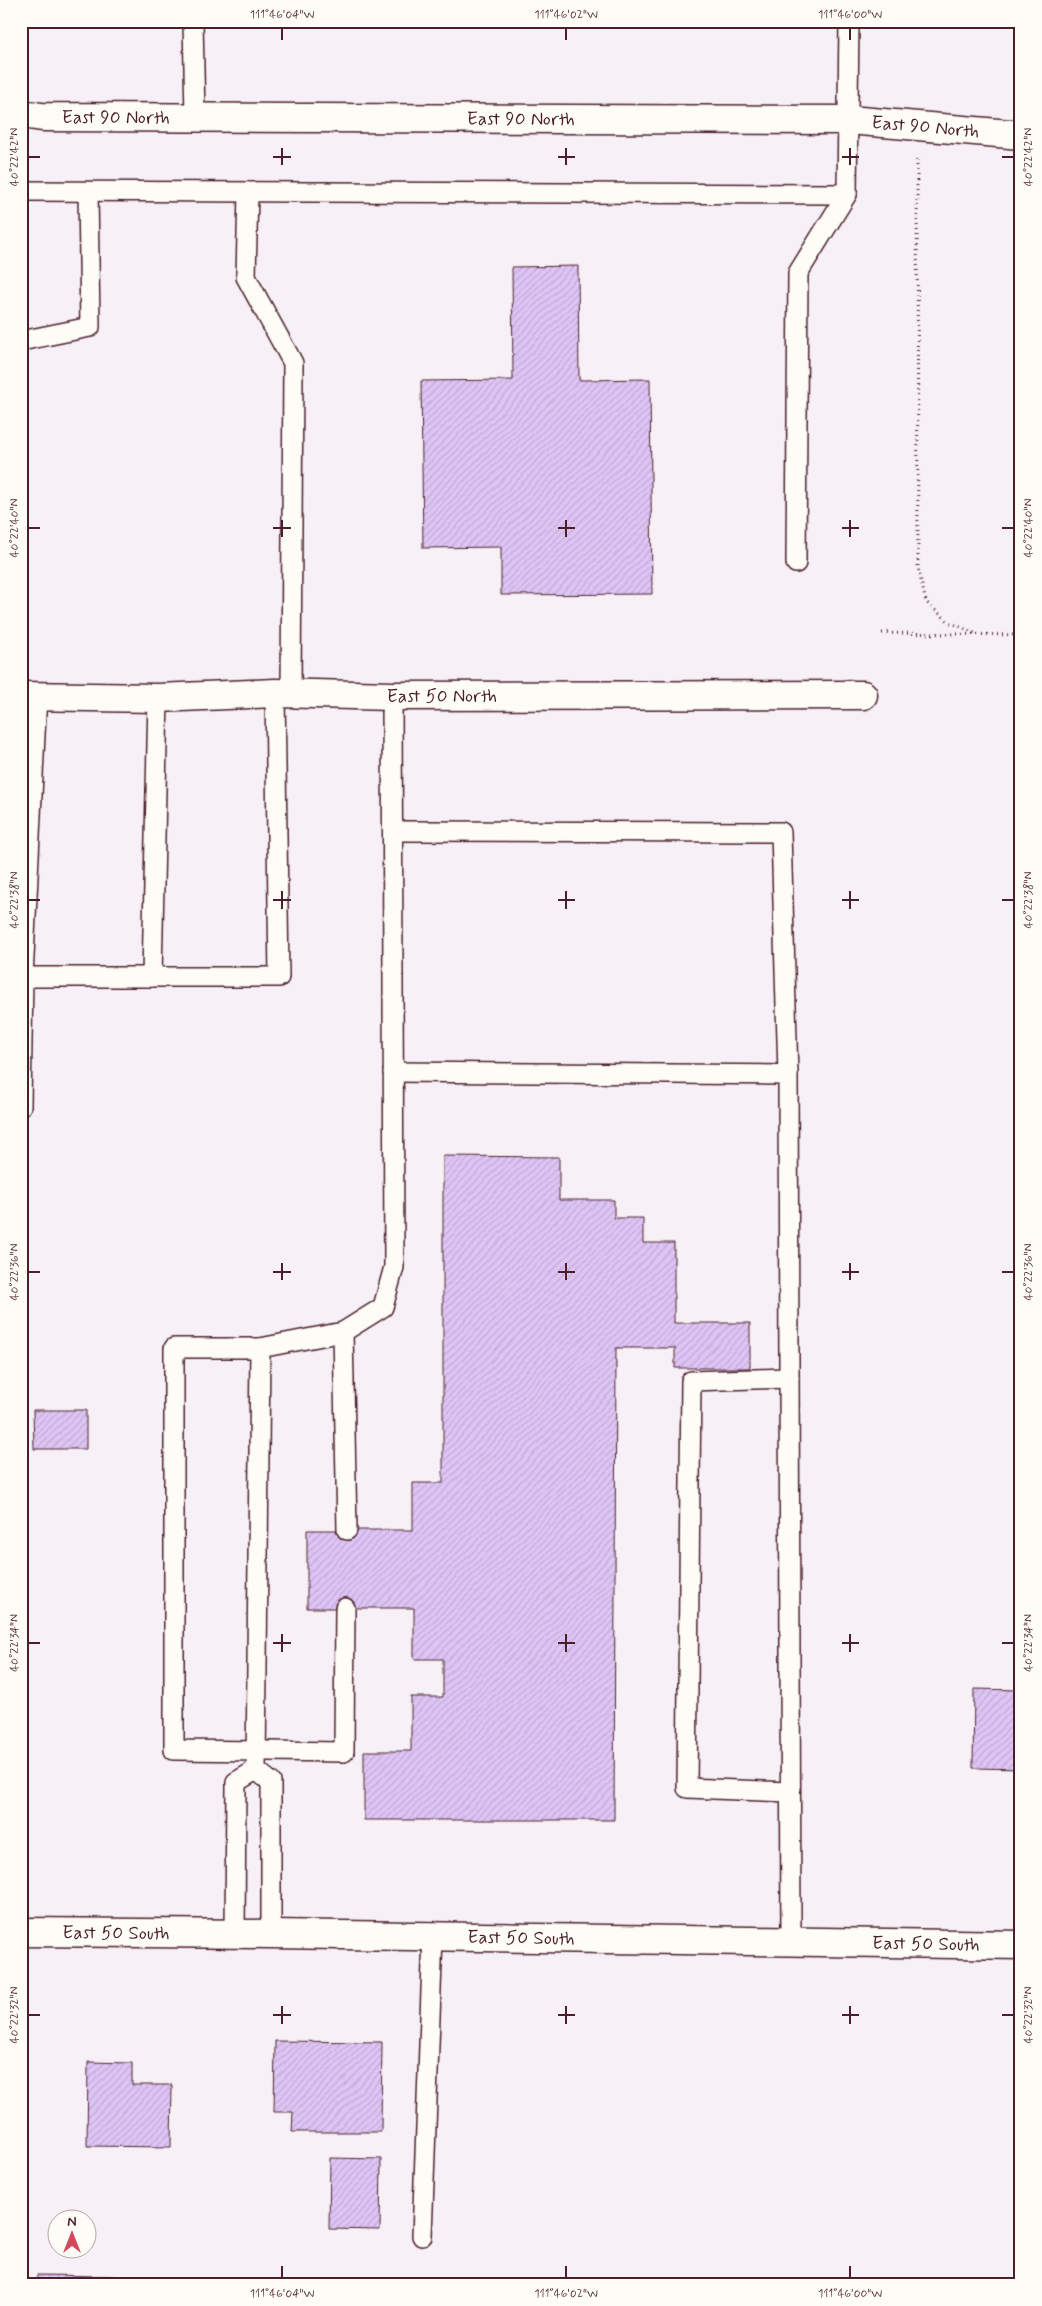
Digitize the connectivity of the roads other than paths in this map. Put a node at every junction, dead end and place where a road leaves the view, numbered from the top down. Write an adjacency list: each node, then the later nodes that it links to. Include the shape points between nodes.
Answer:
1 (193, 21): 4 (lane)
2 (849, 21): 5 (lane)
3 (21, 114): 4 (street, East 90 North, via 42,118)
4 (195, 117): 5 (street, East 90 North)
5 (849, 120): 6 (street, East 90 North); 10 (lane)
6 (1021, 135)
7 (21, 192): 8 (lane)
8 (88, 192): 9 (lane); 11 (lane, via 90,327)
9 (248, 192): 10 (lane); 13 (lane, via 246,277 293,363)
10 (847, 194): 12 (lane, via 798,273)
11 (21, 341)
12 (796, 563)
13 (283, 694): 16 (street, East 50 North); 17 (street, East 50 North); 20 (lane, via 279,977)
14 (863, 695): 16 (street, East 50 North)
15 (29, 696): 17 (street, East 50 North); 19 (lane)
16 (392, 696): 18 (lane)
17 (158, 698): 20 (lane)
18 (393, 831): 21 (lane); 22 (lane, via 781,832)
19 (23, 977): 20 (lane); 23 (lane)
20 (152, 977)
21 (393, 1072): 22 (lane); 24 (lane, via 394,1267 383,1307)
22 (788, 1075): 26 (lane)
23 (21, 1106)
24 (343, 1332): 25 (lane); 27 (lane)
25 (260, 1348): 29 (lane); 29 (lane, via 174,1348 174,1750)
26 (789, 1378): 31 (lane); 31 (lane, via 691,1381 687,1788)
27 (347, 1530)
28 (345, 1608): 29 (lane, via 344,1752)
29 (257, 1751): 30 (lane)
30 (256, 1770): 33 (lane, via 236,1782); 34 (lane, via 271,1782)
31 (790, 1792): 36 (lane)
32 (21, 1932): 33 (street, East 50 South)
33 (235, 1934): 34 (street, East 50 South)
34 (271, 1934): 35 (street, East 50 South)
35 (433, 1936): 36 (street, East 50 South); 38 (lane)
36 (791, 1942): 37 (street, East 50 South)
37 (1021, 1945)
38 (422, 2236)

